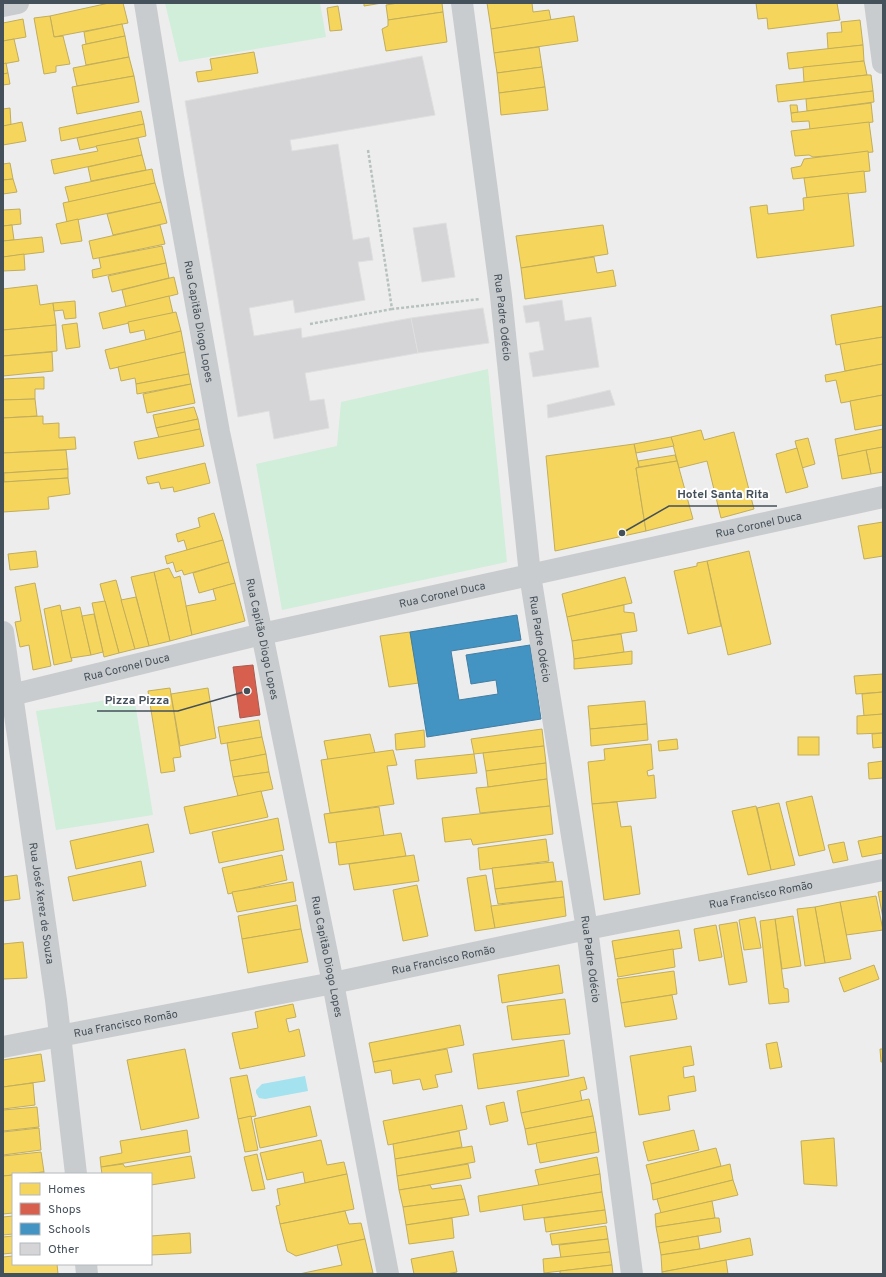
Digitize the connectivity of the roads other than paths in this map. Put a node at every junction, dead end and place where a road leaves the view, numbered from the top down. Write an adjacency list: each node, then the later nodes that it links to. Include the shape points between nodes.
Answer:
1 (18, 3): 5 (street)
2 (145, 3): 10 (street, Rua Capitão Diogo Lopes, via 173,176 220,432)
3 (462, 3): 8 (street, Rua Padre Odécio, via 501,296)
4 (875, 3): 6 (street)
5 (3, 6)
6 (883, 63)
7 (883, 497): 8 (street, Rua Coronel Duca)
8 (530, 575): 10 (street, Rua Coronel Duca); 13 (street, Rua Padre Odécio)
9 (3, 632): 11 (street, Rua José Xerez de Souza)
10 (262, 634): 11 (street, Rua Coronel Duca); 14 (street, Rua Capitão Diogo Lopes)
11 (7, 696): 15 (street, Rua José Xerez de Souza, via 22,756)
12 (883, 870): 13 (street, Rua Francisco Romão)
13 (586, 929): 14 (street, Rua Francisco Romão); 19 (street, Rua Padre Odécio)
14 (333, 983): 15 (street, Rua Francisco Romão); 18 (street, Rua Capitão Diogo Lopes)
15 (61, 1036): 16 (street, Rua Francisco Romão); 17 (street, Rua José Xerez de Souza)
16 (3, 1047)
17 (76, 1173)
18 (388, 1274)
19 (632, 1274)

